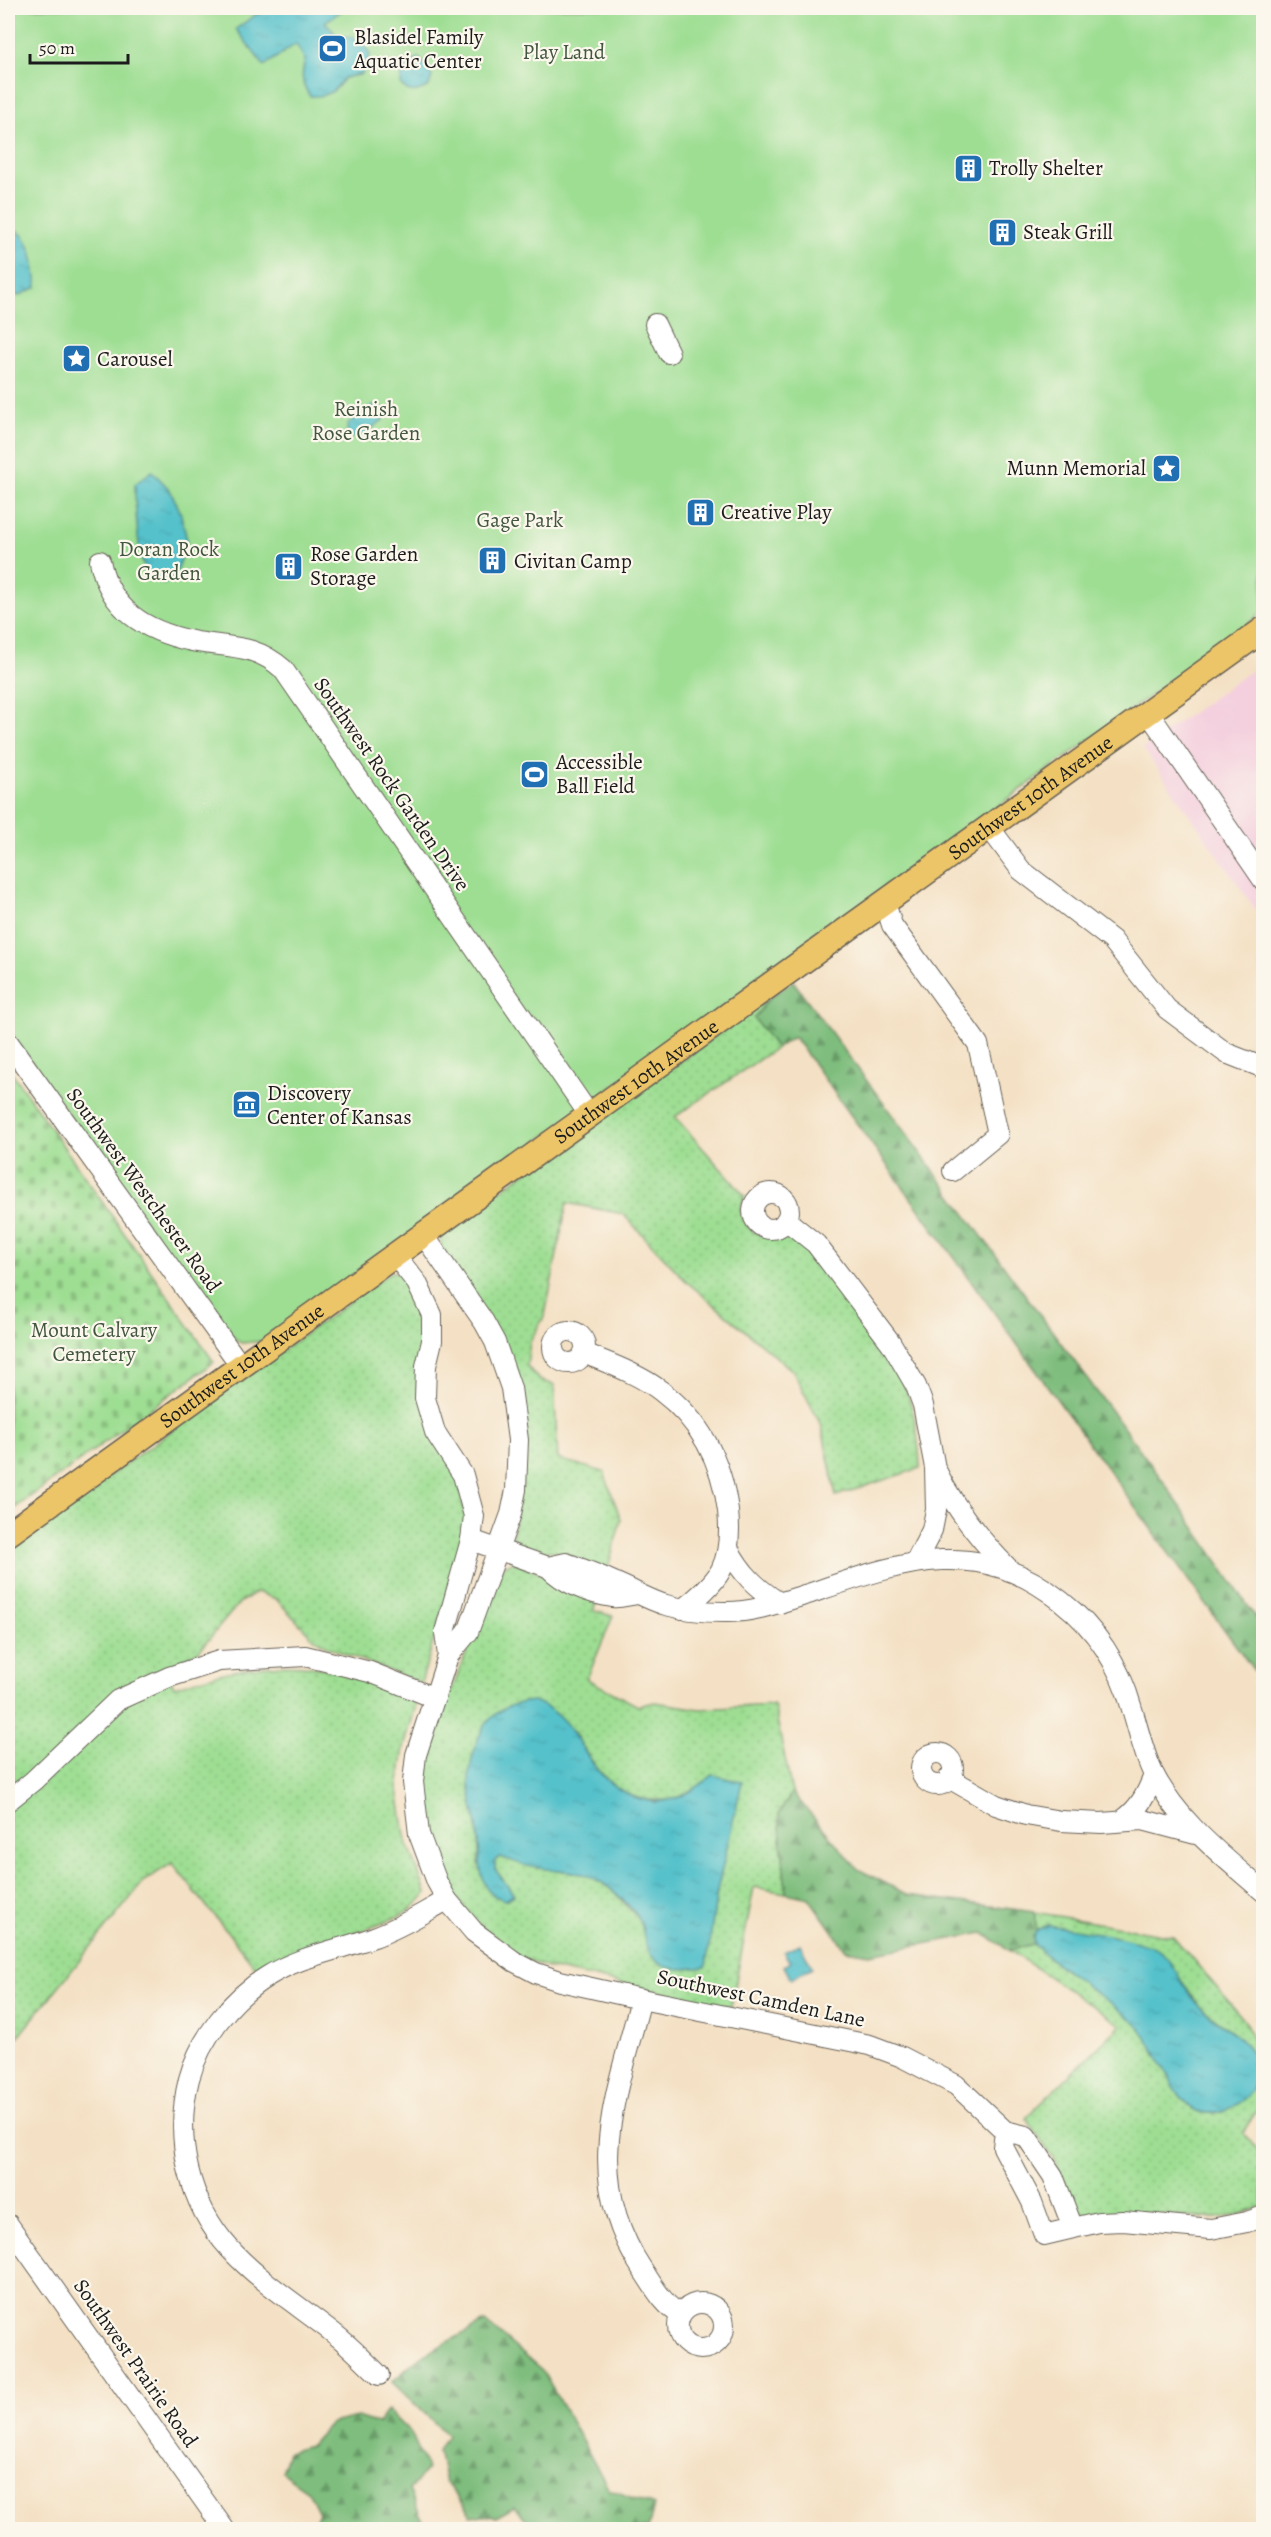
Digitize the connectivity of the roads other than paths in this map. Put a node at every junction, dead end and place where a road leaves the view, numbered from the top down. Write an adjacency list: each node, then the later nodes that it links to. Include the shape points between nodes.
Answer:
1 (656, 324): 2 (street)
2 (669, 353)
3 (100, 561): 11 (street, Southwest Rock Garden Drive, via 112,596 140,621 174,636 246,648 283,669)
4 (1263, 629): 5 (main road, Southwest 10th Avenue)
5 (1148, 712): 6 (main road, Southwest 10th Avenue); 7 (street)
6 (989, 827): 8 (main road, Southwest 10th Avenue); 10 (street, via 1020,870 1112,940 1167,1009 1226,1053)
7 (1263, 881)
8 (885, 903): 11 (main road, Southwest 10th Avenue); 12 (street, via 892,925 978,1044 998,1134)
9 (8, 1042): 17 (street, Southwest Westchester Road)
10 (1263, 1068)
11 (590, 1116): 14 (main road, Southwest 10th Avenue)
12 (953, 1171)
13 (786, 1220): 18 (street, via 816,1244 906,1365 923,1405)
14 (423, 1234): 15 (main road, Southwest 10th Avenue); 22 (street, via 484,1322 511,1388 517,1417 518,1464 511,1514)
15 (395, 1255): 17 (main road, Southwest 10th Avenue); 20 (street, via 417,1283 432,1315 425,1398 435,1432 463,1475 470,1495 474,1516)
16 (584, 1353): 21 (street, via 660,1390 692,1421 718,1464 729,1522)
17 (241, 1366): 19 (main road, Southwest 10th Avenue)
18 (935, 1468): 23 (street, via 933,1530); 24 (street, via 974,1531)
19 (8, 1534)
20 (471, 1540): 22 (street); 27 (street, via 445,1632)
21 (728, 1548): 25 (street, via 745,1576); 26 (street, via 713,1582)
22 (500, 1550): 26 (street, via 548,1566 559,1578 585,1589 614,1597 637,1594); 27 (street, via 468,1632)
23 (916, 1561): 24 (street, via 973,1562); 25 (street)
24 (1009, 1569): 29 (street, via 1063,1602 1100,1640 1124,1684)
25 (780, 1603): 26 (street, via 726,1613)
26 (683, 1609)
27 (448, 1656): 28 (street)
28 (435, 1698): 31 (street, via 370,1672 305,1656 219,1661 169,1677 118,1700); 35 (street, via 416,1755 413,1782 418,1834)
29 (1154, 1775): 32 (street, via 1135,1812); 33 (street, via 1182,1818)
30 (949, 1778): 32 (street, via 996,1805 1026,1815 1061,1821)
31 (8, 1801)
32 (1124, 1820): 33 (street, via 1143,1820)
33 (1199, 1835): 34 (street)
34 (1263, 1892)
35 (447, 1900): 36 (street, via 474,1932 536,1973); 42 (street, via 390,1931 286,1966 248,1990 229,2009 202,2048 184,2103 186,2160 202,2209 215,2231 246,2264 338,2336)
36 (641, 1999): 37 (street, Southwest Camden Lane, via 870,2045 956,2085); 41 (street, Southwest Camden Lane, via 612,2116 607,2173 624,2238 662,2298)
37 (1005, 2131): 40 (street, Southwest Camden Lane, via 1026,2136 1038,2151 1053,2176); 40 (street, via 1003,2147 1032,2202 1044,2235)
38 (1263, 2217): 40 (street, via 1211,2229 1123,2221)
39 (8, 2224): 43 (street, Southwest Prairie Road)
40 (1073, 2228)
41 (680, 2314)
42 (380, 2375)
43 (225, 2529)

